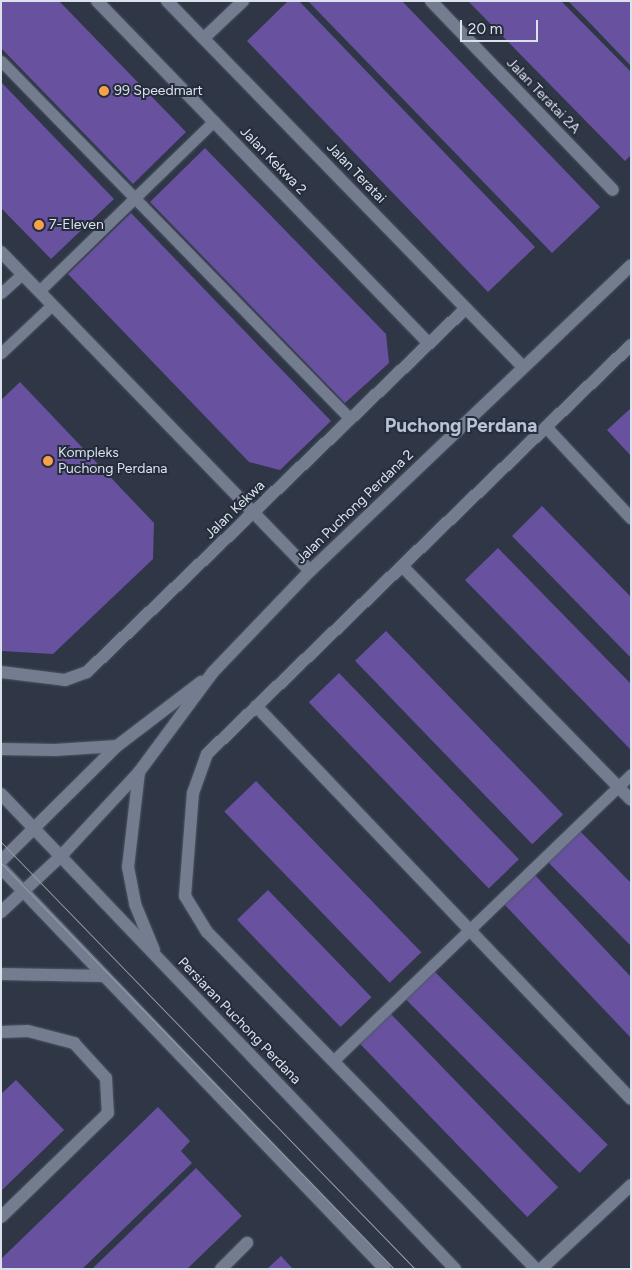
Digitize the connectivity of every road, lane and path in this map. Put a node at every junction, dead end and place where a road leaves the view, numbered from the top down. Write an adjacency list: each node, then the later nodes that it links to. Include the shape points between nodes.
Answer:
1 (97, 1): 7 (street, Jalan Kekwa 2)
2 (168, 1): 5 (street, Jalan Teratai)
3 (243, 1): 5 (street)
4 (431, 1): 8 (street, Jalan Teratai 2A)
5 (204, 38): 16 (street, Jalan Teratai)
6 (1, 62): 9 (lane)
7 (214, 121): 9 (lane); 17 (street, Jalan Kekwa 2)
8 (613, 190)
9 (134, 198): 13 (lane); 21 (lane)
10 (1, 252): 12 (street)
11 (631, 265): 20 (street, Jalan Puchong Perdana 2)
12 (22, 274): 13 (street); 14 (lane)
13 (38, 291): 15 (street)
14 (1, 294)
15 (52, 305): 19 (lane); 23 (street)
16 (466, 308): 17 (street, Jalan Kekwa); 20 (street, Jalan Teratai)
17 (428, 342): 21 (street, Jalan Kekwa)
18 (631, 345): 22 (street)
19 (1, 353)
20 (523, 366): 26 (street, Jalan Puchong Perdana 2)
21 (350, 419): 23 (street, Jalan Kekwa)
22 (546, 427): 24 (street); 25 (street)
23 (253, 513): 26 (street); 27 (street, Jalan Kekwa, via 87,672 65,680)
24 (631, 518)
25 (402, 566): 29 (street); 34 (street)
26 (310, 571): 28 (street, Jalan Puchong Perdana 2)
27 (1, 672)
28 (213, 672): 30 (street, Jalan Puchong Perdana 2); 32 (street, Jalan Puchong Perdana 2)
29 (256, 706): 43 (street); 48 (street, via 207,754 193,793 185,896 207,932)
30 (118, 746): 31 (street); 37 (street, Jalan Puchong Perdana 2)
31 (1, 749)
32 (139, 772): 38 (street, Jalan Puchong Perdana 2); 44 (street, via 128,867 135,904)
33 (631, 774): 34 (lane)
34 (618, 787): 36 (street); 43 (lane)
35 (1, 794): 37 (street, Persiaran Puchong Perdana)
36 (631, 800)
37 (35, 828): 38 (street, Persiaran Puchong Perdana); 39 (street, Jalan Puchong Perdana 2)
38 (61, 856): 41 (street, Jalan Puchong Perdana 2); 44 (street, Persiaran Puchong Perdana)
39 (1, 861)
40 (1, 868): 41 (street)
41 (23, 891): 42 (street, Jalan Puchong Perdana 2); 46 (street)
42 (1, 912)
43 (468, 929): 48 (lane); 49 (street)
44 (156, 956): 55 (street, Persiaran Puchong Perdana)
45 (1, 974): 46 (street)
46 (104, 976): 54 (street)
47 (1, 1032): 51 (street, via 28,1031 74,1043 106,1078 108,1113)
48 (333, 1061): 56 (street)
49 (631, 1100)
50 (631, 1184): 57 (street)
51 (1, 1218)
52 (247, 1243): 53 (street)
53 (221, 1269)
54 (385, 1269)
55 (455, 1269)
56 (536, 1269)
57 (541, 1269)

